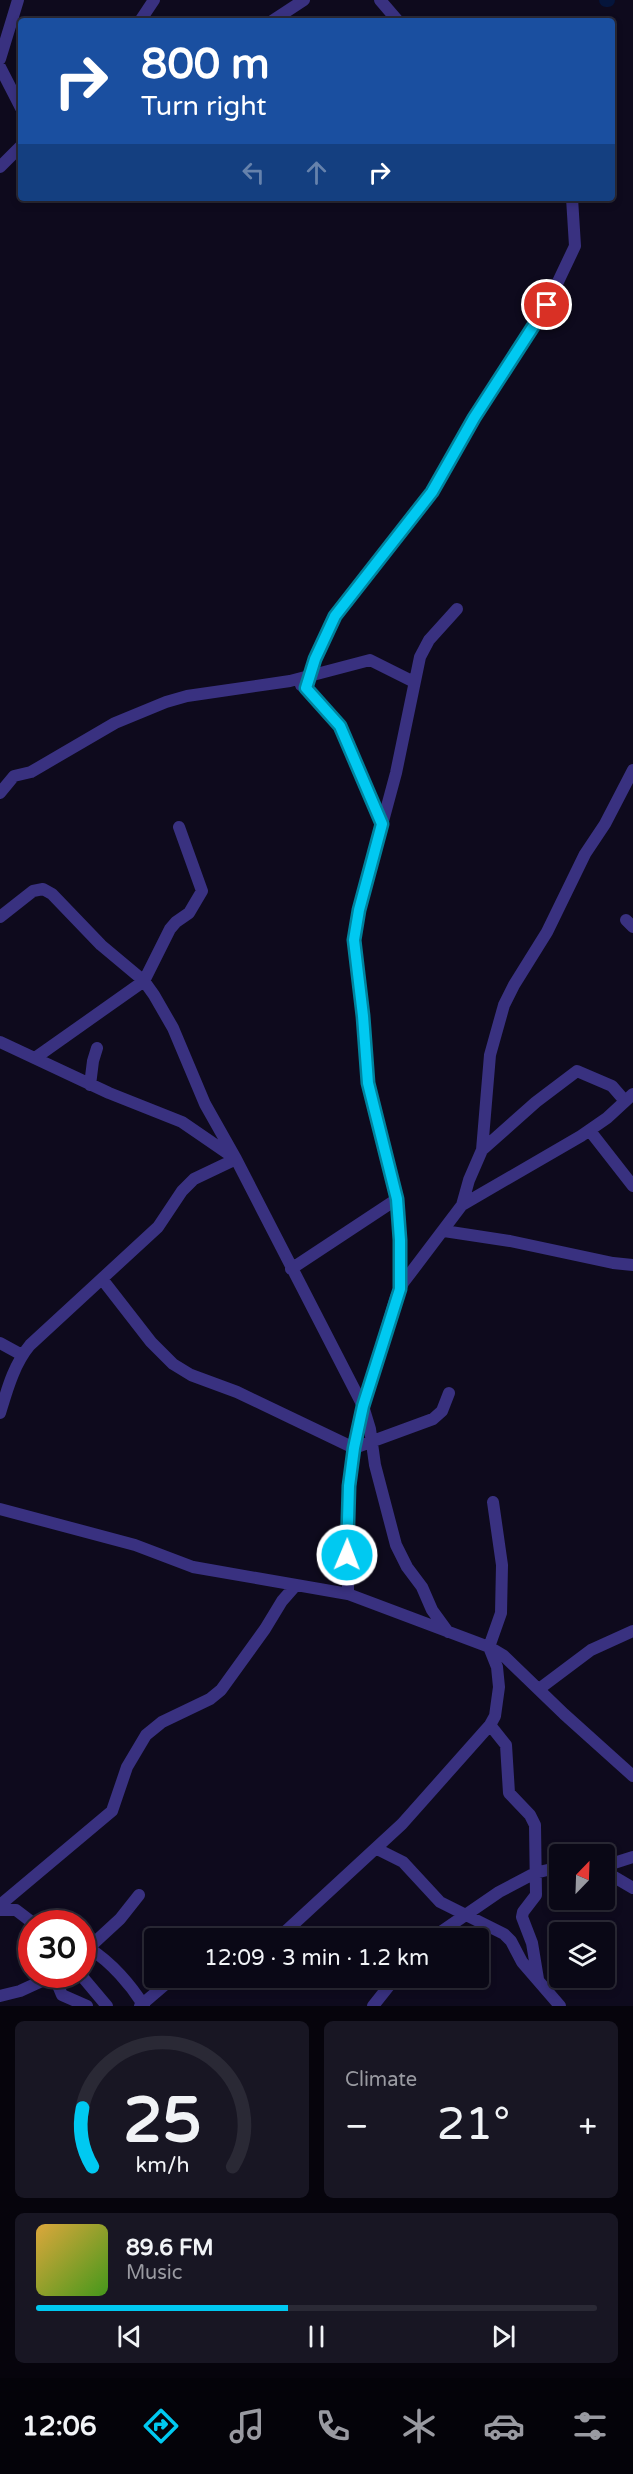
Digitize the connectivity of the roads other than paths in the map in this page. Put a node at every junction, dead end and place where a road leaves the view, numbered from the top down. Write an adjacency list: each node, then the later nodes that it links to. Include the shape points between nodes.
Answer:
1 (18, 0): 8 (street)
2 (154, 0): 5 (street)
3 (304, 0): 6 (street)
4 (381, 0): 7 (street)
5 (142, 18)
6 (277, 18)
7 (396, 18)
8 (0, 60)
9 (0, 67): 10 (street)
10 (18, 102)
11 (18, 149): 12 (street)
12 (0, 166)
13 (572, 201): 15 (street, via 575,246 547,305 474,418 428,499 335,616)
14 (457, 609): 16 (street, via 423,649)
15 (307, 682): 16 (street, via 370,660); 18 (street, via 290,681 166,702 115,723 31,772 14,776); 19 (street, via 340,726)
16 (414, 682): 19 (street)
17 (633, 770): 29 (street, via 504,1005 490,1055)
18 (0, 793)
19 (382, 824): 32 (street, via 354,940 368,1083)
20 (179, 827): 22 (street, via 202,891 189,914 170,929)
21 (0, 917): 22 (street, via 33,891 43,889)
22 (144, 981): 25 (street); 30 (street, via 173,1028 205,1104)
23 (0, 1042): 25 (street)
24 (98, 1048): 26 (street)
25 (35, 1058): 26 (street)
26 (90, 1085): 30 (street, via 182,1122)
27 (629, 1098): 28 (street); 29 (street, via 577,1071)
28 (590, 1131): 31 (street); 33 (street)
29 (482, 1150): 33 (street)
30 (236, 1160): 36 (street); 37 (street, via 194,1179 164,1221)
31 (633, 1186)
32 (397, 1199): 36 (street); 38 (street)
33 (462, 1205): 34 (street)
34 (444, 1231): 35 (street); 38 (street)
35 (633, 1265)
36 (291, 1269): 42 (street)
37 (102, 1279): 40 (street); 45 (street, via 173,1364)
38 (400, 1289): 42 (street)
39 (0, 1343): 40 (street)
40 (22, 1355): 43 (street)
41 (449, 1394): 44 (street, via 438,1416)
42 (363, 1406): 44 (street); 45 (street)
43 (0, 1413)
44 (371, 1440): 45 (street); 51 (street, via 396,1545)
45 (354, 1448): 49 (street, via 348,1504)
46 (493, 1502): 52 (street, via 501,1556 501,1609)
47 (0, 1509): 48 (street, via 135,1545 193,1567)
48 (296, 1585): 49 (street); 64 (street, via 221,1690 162,1722 147,1736 127,1767 112,1811)
49 (348, 1594): 51 (street)
50 (633, 1631): 53 (street, via 591,1650)
51 (448, 1632): 52 (street)
52 (489, 1647): 53 (street); 54 (street, via 499,1677 495,1716)
53 (539, 1689): 55 (street)
54 (490, 1725): 56 (street); 60 (street, via 506,1745 509,1793 533,1819)
55 (633, 1776)
56 (377, 1849): 67 (street, via 403,1862 440,1902); 68 (street)
57 (633, 1857): 58 (street)
58 (615, 1863)
59 (549, 1869): 60 (street)
60 (535, 1872): 67 (street); 72 (street, via 535,1898 522,1917 532,1943)
61 (615, 1877): 62 (street)
62 (633, 1888)
63 (139, 1895): 70 (street)
64 (0, 1905)
65 (0, 1910): 66 (street)
66 (18, 1912)
67 (466, 1914): 69 (street); 72 (street, via 504,1934)
68 (289, 1928)
69 (446, 1928)
70 (96, 1940)
71 (96, 1956): 79 (street, via 107,1962)
72 (538, 1979): 83 (street)
73 (27, 1988): 78 (street)
74 (60, 1988): 80 (street, via 62,1995)
75 (92, 1988): 81 (street)
76 (161, 1988): 79 (street)
77 (387, 1988): 82 (street)
78 (0, 1996)
79 (142, 2005)
80 (87, 2006)
81 (107, 2006)
82 (373, 2006)
83 (560, 2006)

